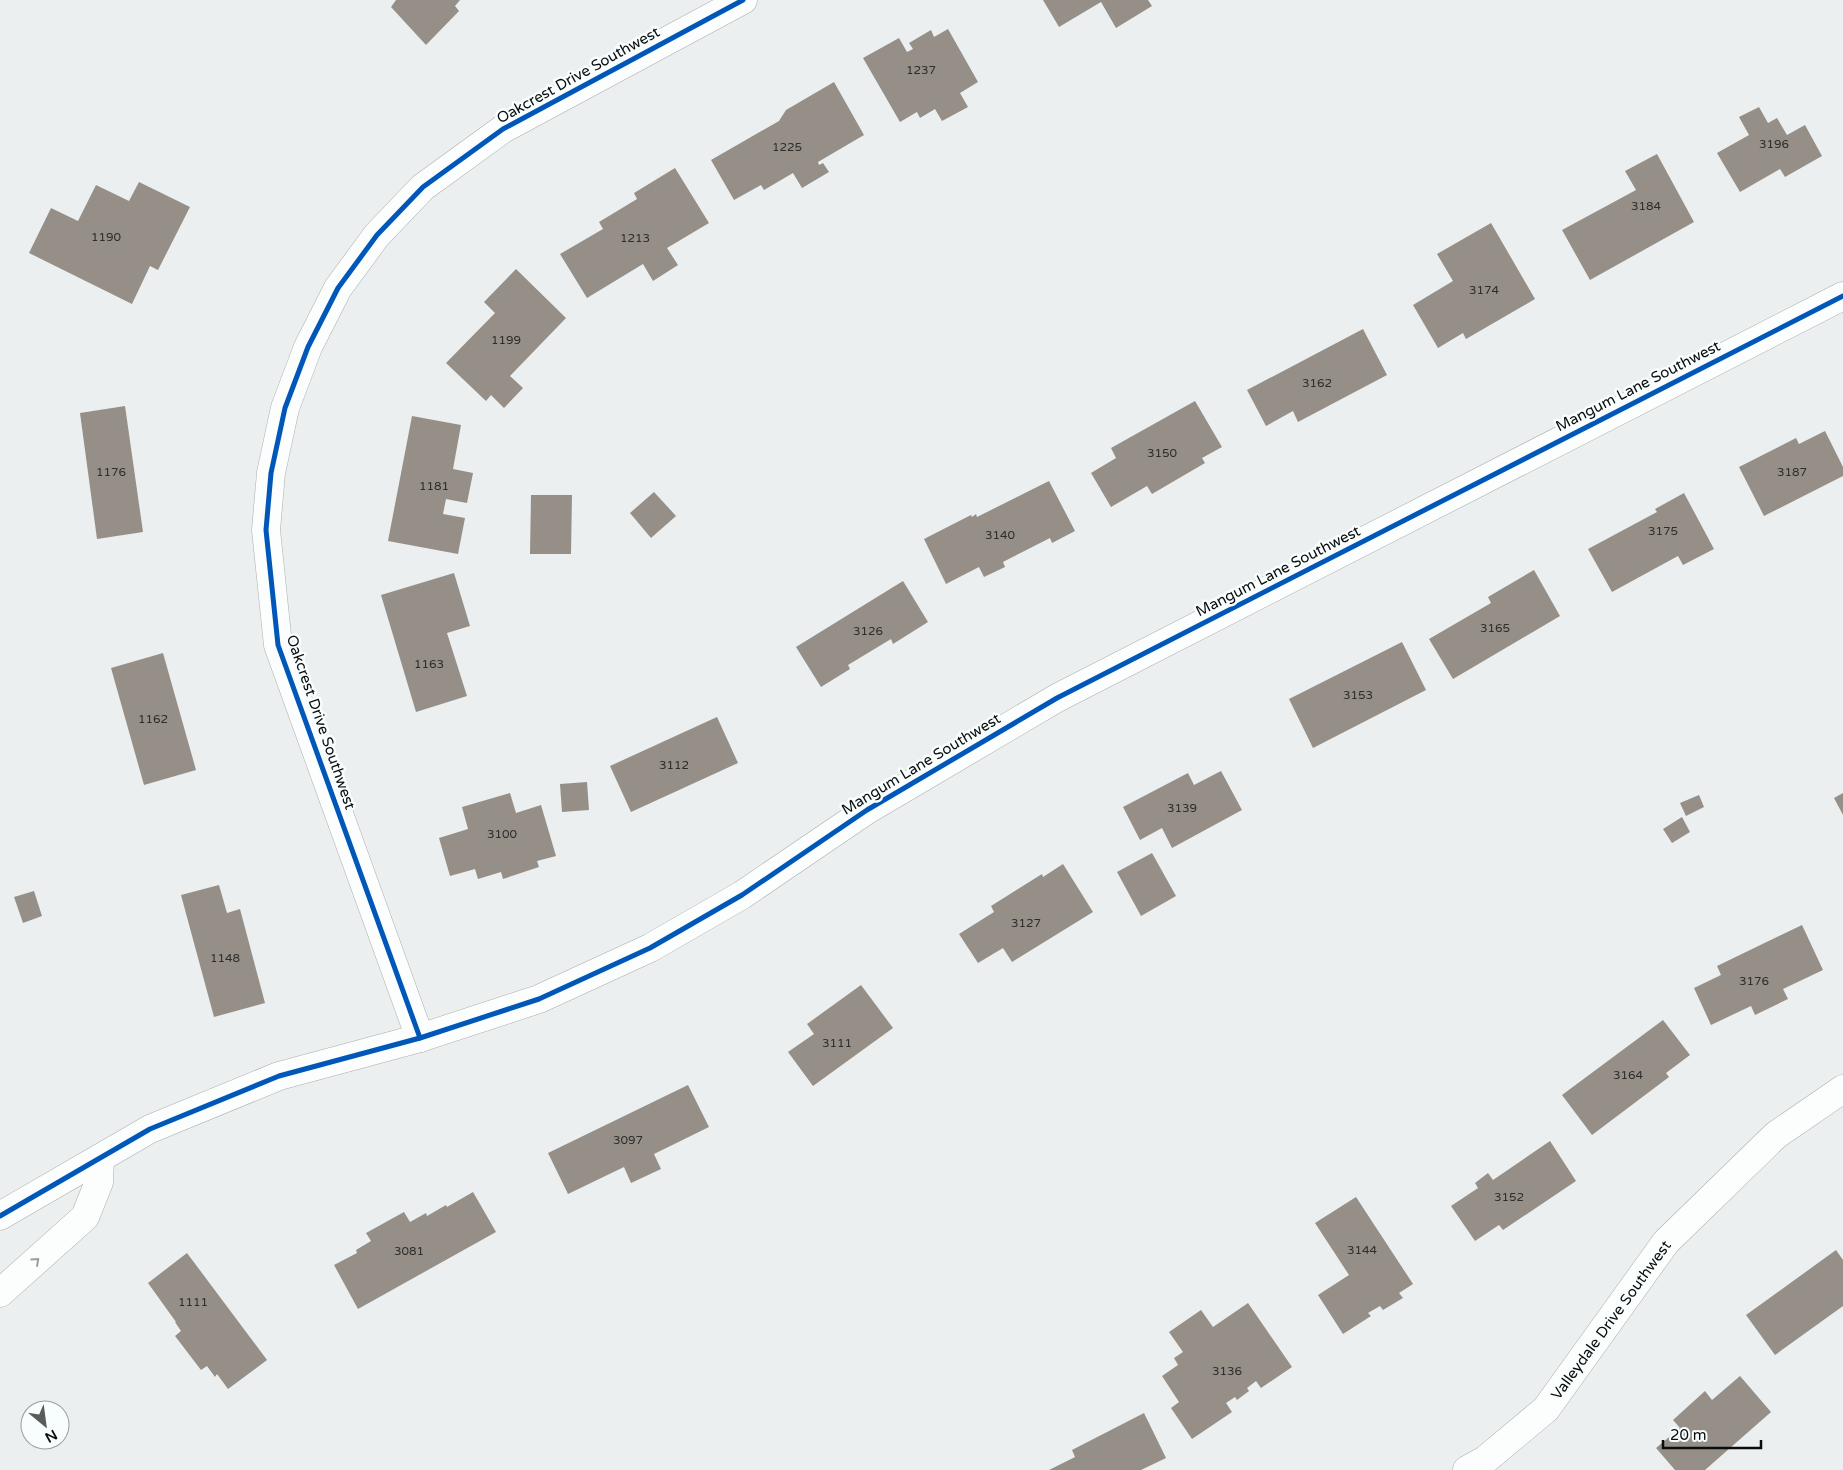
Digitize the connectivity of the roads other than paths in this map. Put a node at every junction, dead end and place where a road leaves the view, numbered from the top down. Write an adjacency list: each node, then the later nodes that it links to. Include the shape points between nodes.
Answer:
1 (743, 0): 2 (street, Oakcrest Drive Southwest)
2 (705, 9): 4 (street, Oakcrest Drive Southwest, via 503,129 423,187 377,235 338,288 308,346 285,408 271,472 266,530 278,645)
3 (1843, 296): 4 (street, Mangum Lane Southwest, via 1057,698 866,810 742,895 650,948 539,998)
4 (420, 1038): 6 (street, Mangum Lane Southwest, via 279,1076 150,1129)
5 (1843, 1089): 9 (street, Valleydale Drive Southwest, via 1776,1135 1666,1242 1546,1409 1485,1460)
6 (100, 1158): 7 (street, Mangum Lane Southwest); 8 (street, one-way to 6, via 85,1217 100,1182)
7 (0, 1216)
8 (0, 1293)
9 (1467, 1470)

